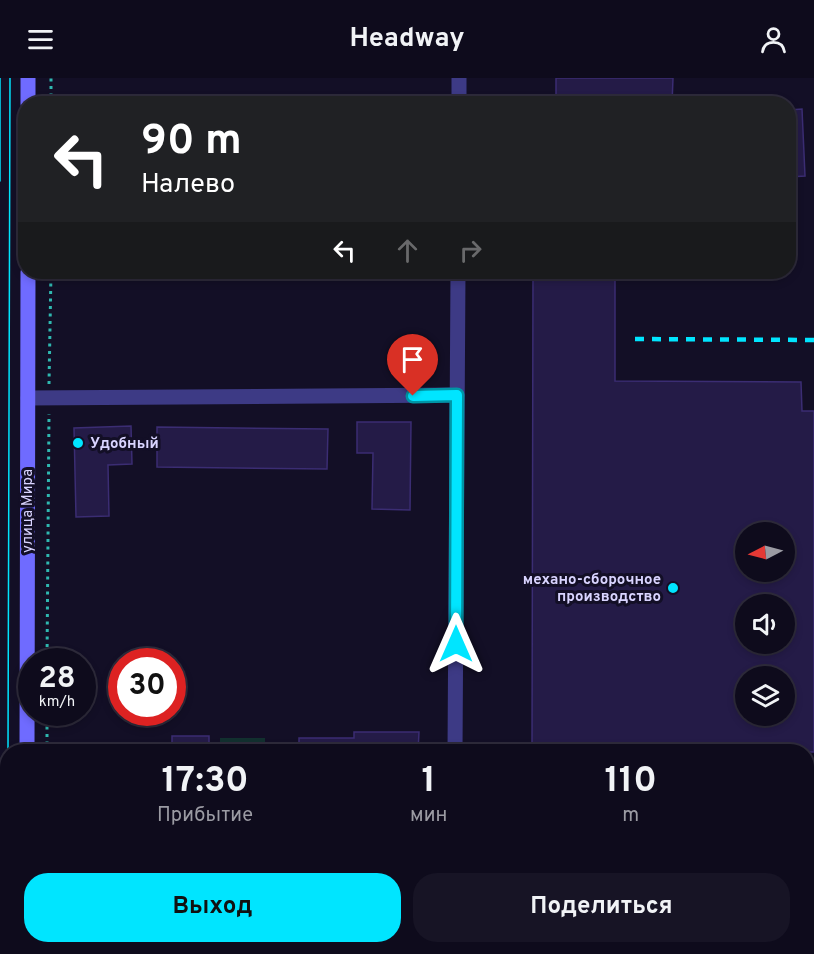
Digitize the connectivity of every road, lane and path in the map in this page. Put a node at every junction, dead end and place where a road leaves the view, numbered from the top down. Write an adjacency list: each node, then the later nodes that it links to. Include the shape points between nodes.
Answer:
1 (28, 78): 4 (street)
2 (51, 78): 5 (path)
3 (459, 78): 6 (street)
4 (28, 96)
5 (51, 96)
6 (459, 96)
7 (28, 279): 11 (street, улица Мира)
8 (51, 279): 12 (path)
9 (458, 279): 10 (street)
10 (457, 395): 12 (street); 17 (street)
11 (28, 398): 12 (street); 15 (street, улица Мира)
12 (49, 398): 13 (path)
13 (47, 648)
14 (47, 726): 16 (path)
15 (27, 744)
16 (47, 744)
17 (455, 744)

